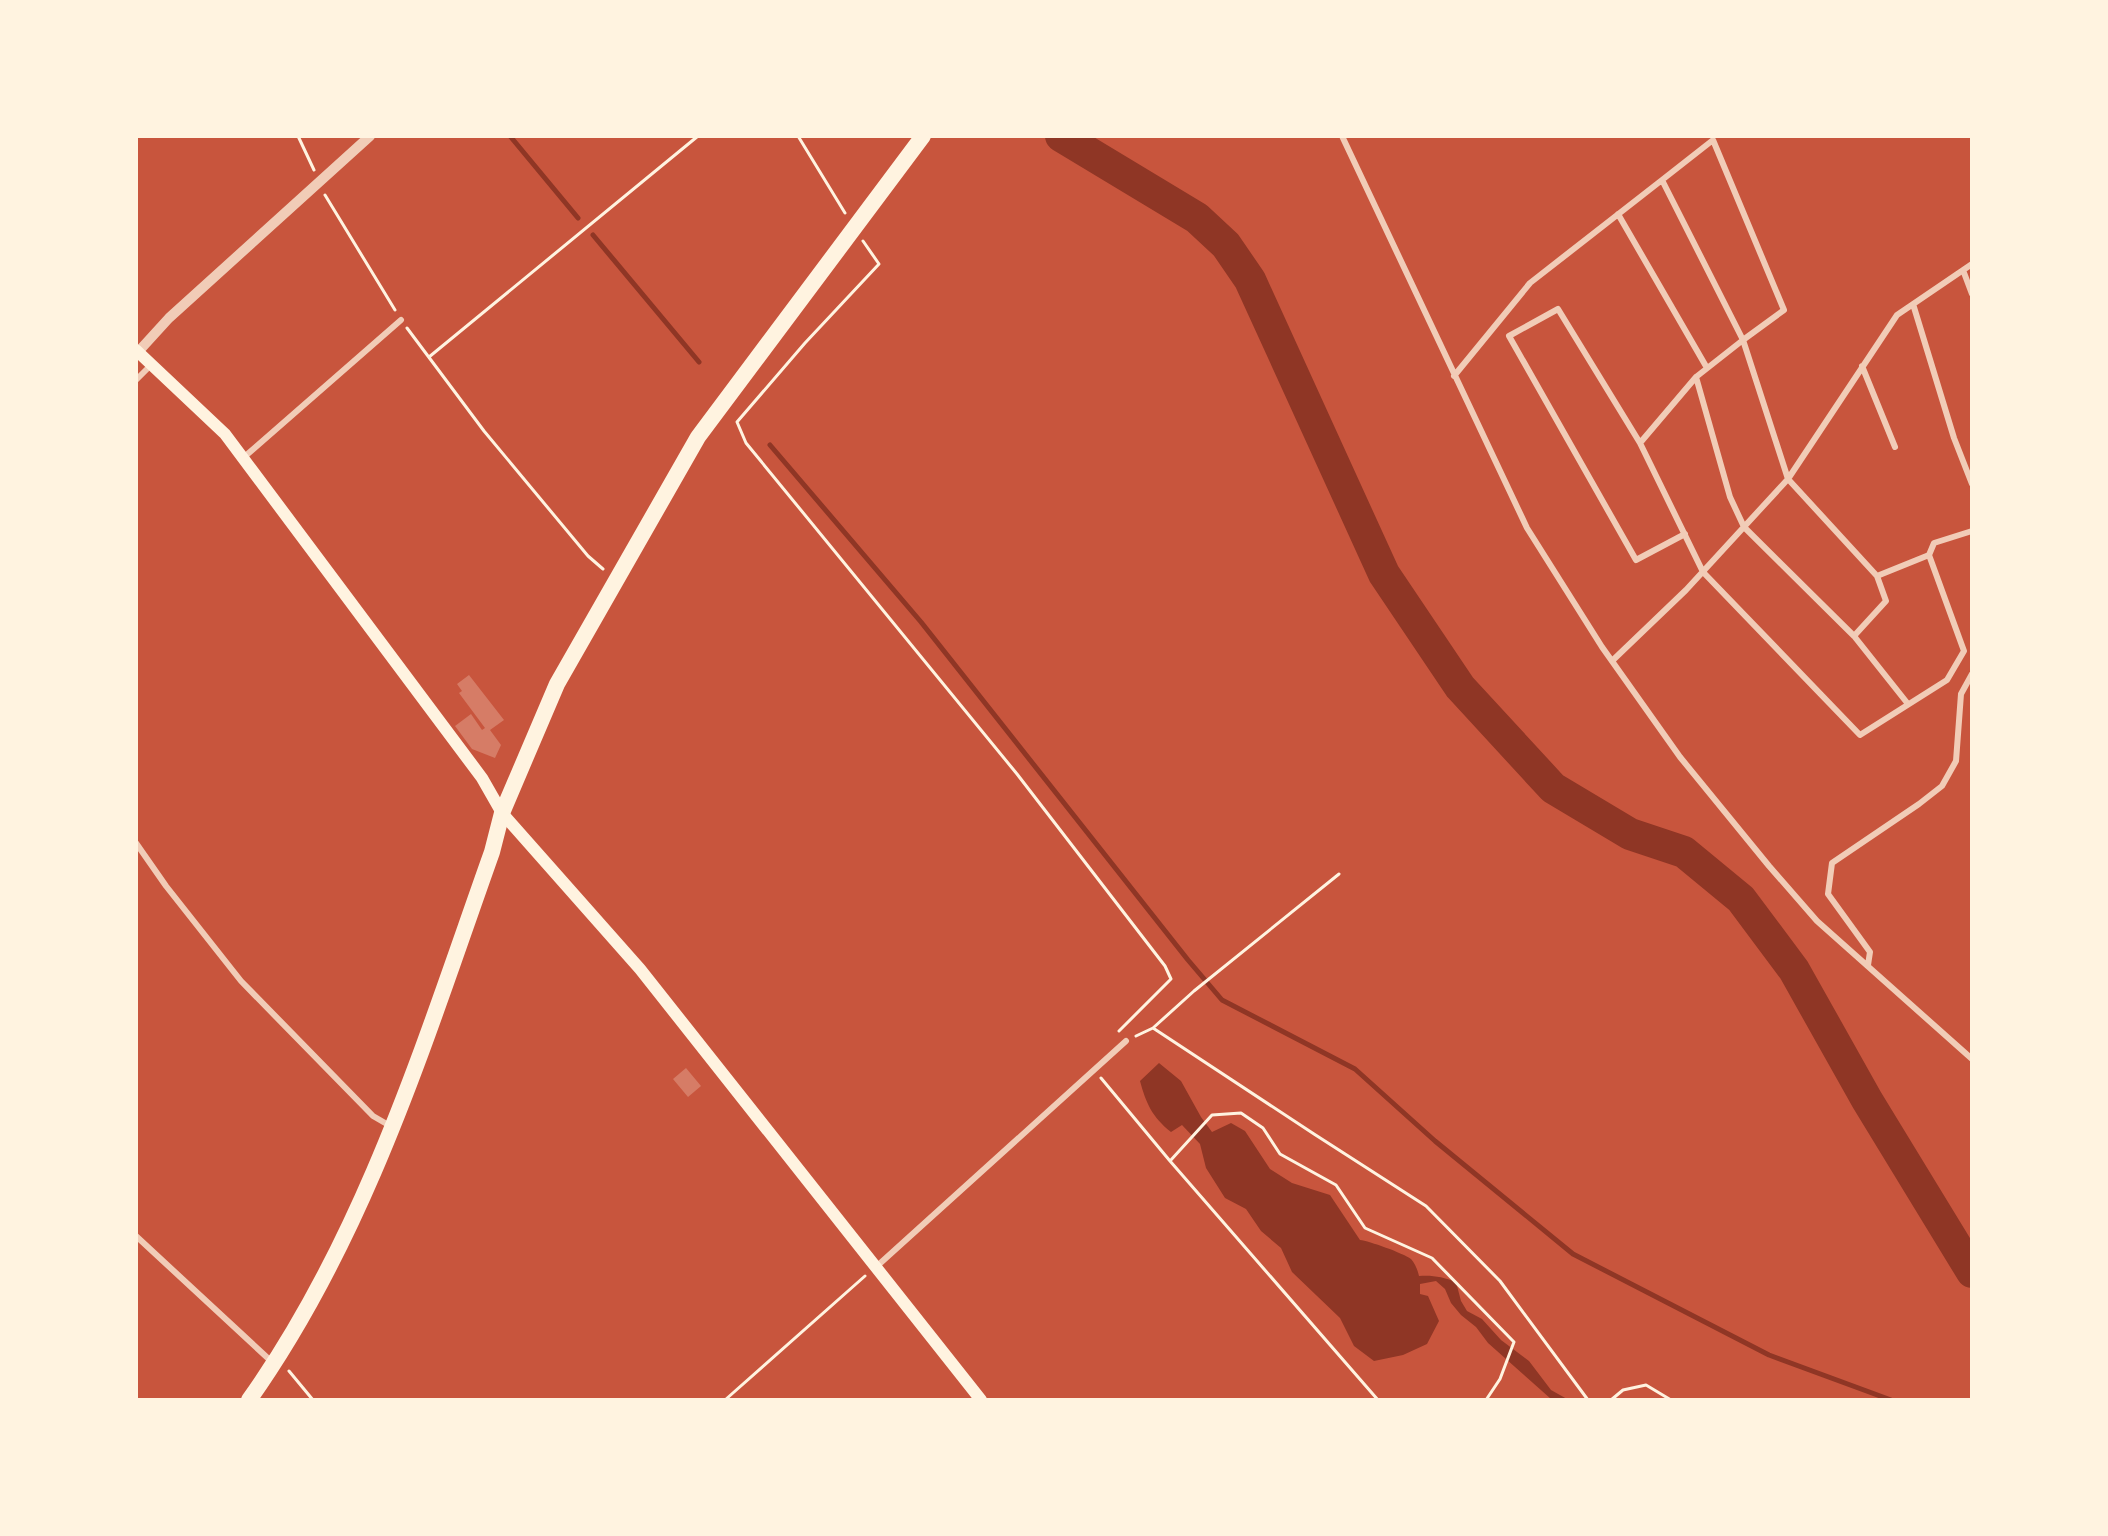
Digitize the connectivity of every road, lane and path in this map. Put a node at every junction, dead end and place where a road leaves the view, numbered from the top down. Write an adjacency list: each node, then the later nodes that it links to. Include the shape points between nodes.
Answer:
1 (298, 136): 9 (path)
2 (370, 136): 9 (street)
3 (698, 136): 20 (path)
4 (798, 136): 11 (path)
5 (923, 136): 38 (highway, via 698,436)
6 (1342, 136): 24 (street)
7 (1714, 138): 8 (street); 18 (street, via 1784,310)
8 (1662, 180): 10 (street); 18 (street)
9 (319, 184): 17 (path); 19 (street)
10 (1618, 214): 23 (street); 24 (street, via 1530,283)
11 (850, 220)
12 (861, 238): 48 (path, via 879,264 737,422 746,442 1017,774 1165,966 1171,979 1116,1034)
13 (1971, 264): 14 (street)
14 (1963, 270): 15 (street); 16 (street)
15 (1971, 294)
16 (1913, 304): 22 (street, via 1897,315); 31 (street)
17 (401, 320): 20 (path); 29 (street)
18 (1743, 340): 23 (street); 30 (street)
19 (137, 351): 21 (main road)
20 (429, 357): 38 (path, via 484,431 588,556)
21 (152, 364): 26 (street); 29 (main road, via 225,434)
22 (1862, 366): 28 (street); 30 (street)
23 (1707, 368): 25 (street)
24 (1454, 376): 40 (street, via 1527,528)
25 (1696, 377): 27 (street); 32 (street, via 1730,497)
26 (136, 380)
27 (1640, 443): 34 (street); 34 (street, via 1558,309 1509,336 1636,560)
28 (1895, 447)
29 (243, 458): 43 (main road, via 482,778)
30 (1788, 479): 32 (street); 37 (street)
31 (1971, 484)
32 (1744, 527): 36 (street); 39 (street)
33 (1971, 531): 35 (street, via 1934,543)
34 (1685, 534): 36 (street)
35 (1929, 555): 37 (street); 42 (street, via 1964,651 1947,680)
36 (1703, 572): 40 (street); 42 (street, via 1860,735)
37 (1877, 576): 39 (street, via 1886,601)
38 (616, 580): 43 (highway, via 557,684)
39 (1854, 636): 42 (street)
40 (1612, 661): 46 (street, via 1680,756 1769,866 1817,921)
41 (1971, 674): 46 (street, via 1961,694 1956,761 1942,786 1832,863 1828,894 1870,952)
42 (1908, 704)
43 (502, 813): 51 (highway, via 492,852); 54 (main road, via 640,969)
44 (136, 843): 51 (street, via 241,981 374,1116)
45 (1339, 874): 47 (path)
46 (1868, 965): 49 (street)
47 (1153, 1028): 48 (path); 62 (path, via 1426,1206 1500,1281)
48 (1126, 1041): 50 (street)
49 (1971, 1059)
50 (1094, 1070): 52 (path); 54 (street)
51 (393, 1128): 55 (highway, via 332,1262)
52 (1170, 1161): 60 (path); 61 (path, via 1212,1115 1241,1113 1263,1128 1280,1154 1336,1185 1365,1228 1432,1258 1514,1342 1500,1379)
53 (136, 1236): 55 (street)
54 (876, 1266): 58 (path); 59 (main road)
55 (276, 1361): 56 (highway); 57 (path)
56 (249, 1400)
57 (313, 1400)
58 (725, 1400)
59 (981, 1400)
60 (1377, 1400)
61 (1486, 1400)
62 (1588, 1400)
63 (1611, 1400): 64 (path, via 1623,1389 1646,1385)
64 (1671, 1400)

